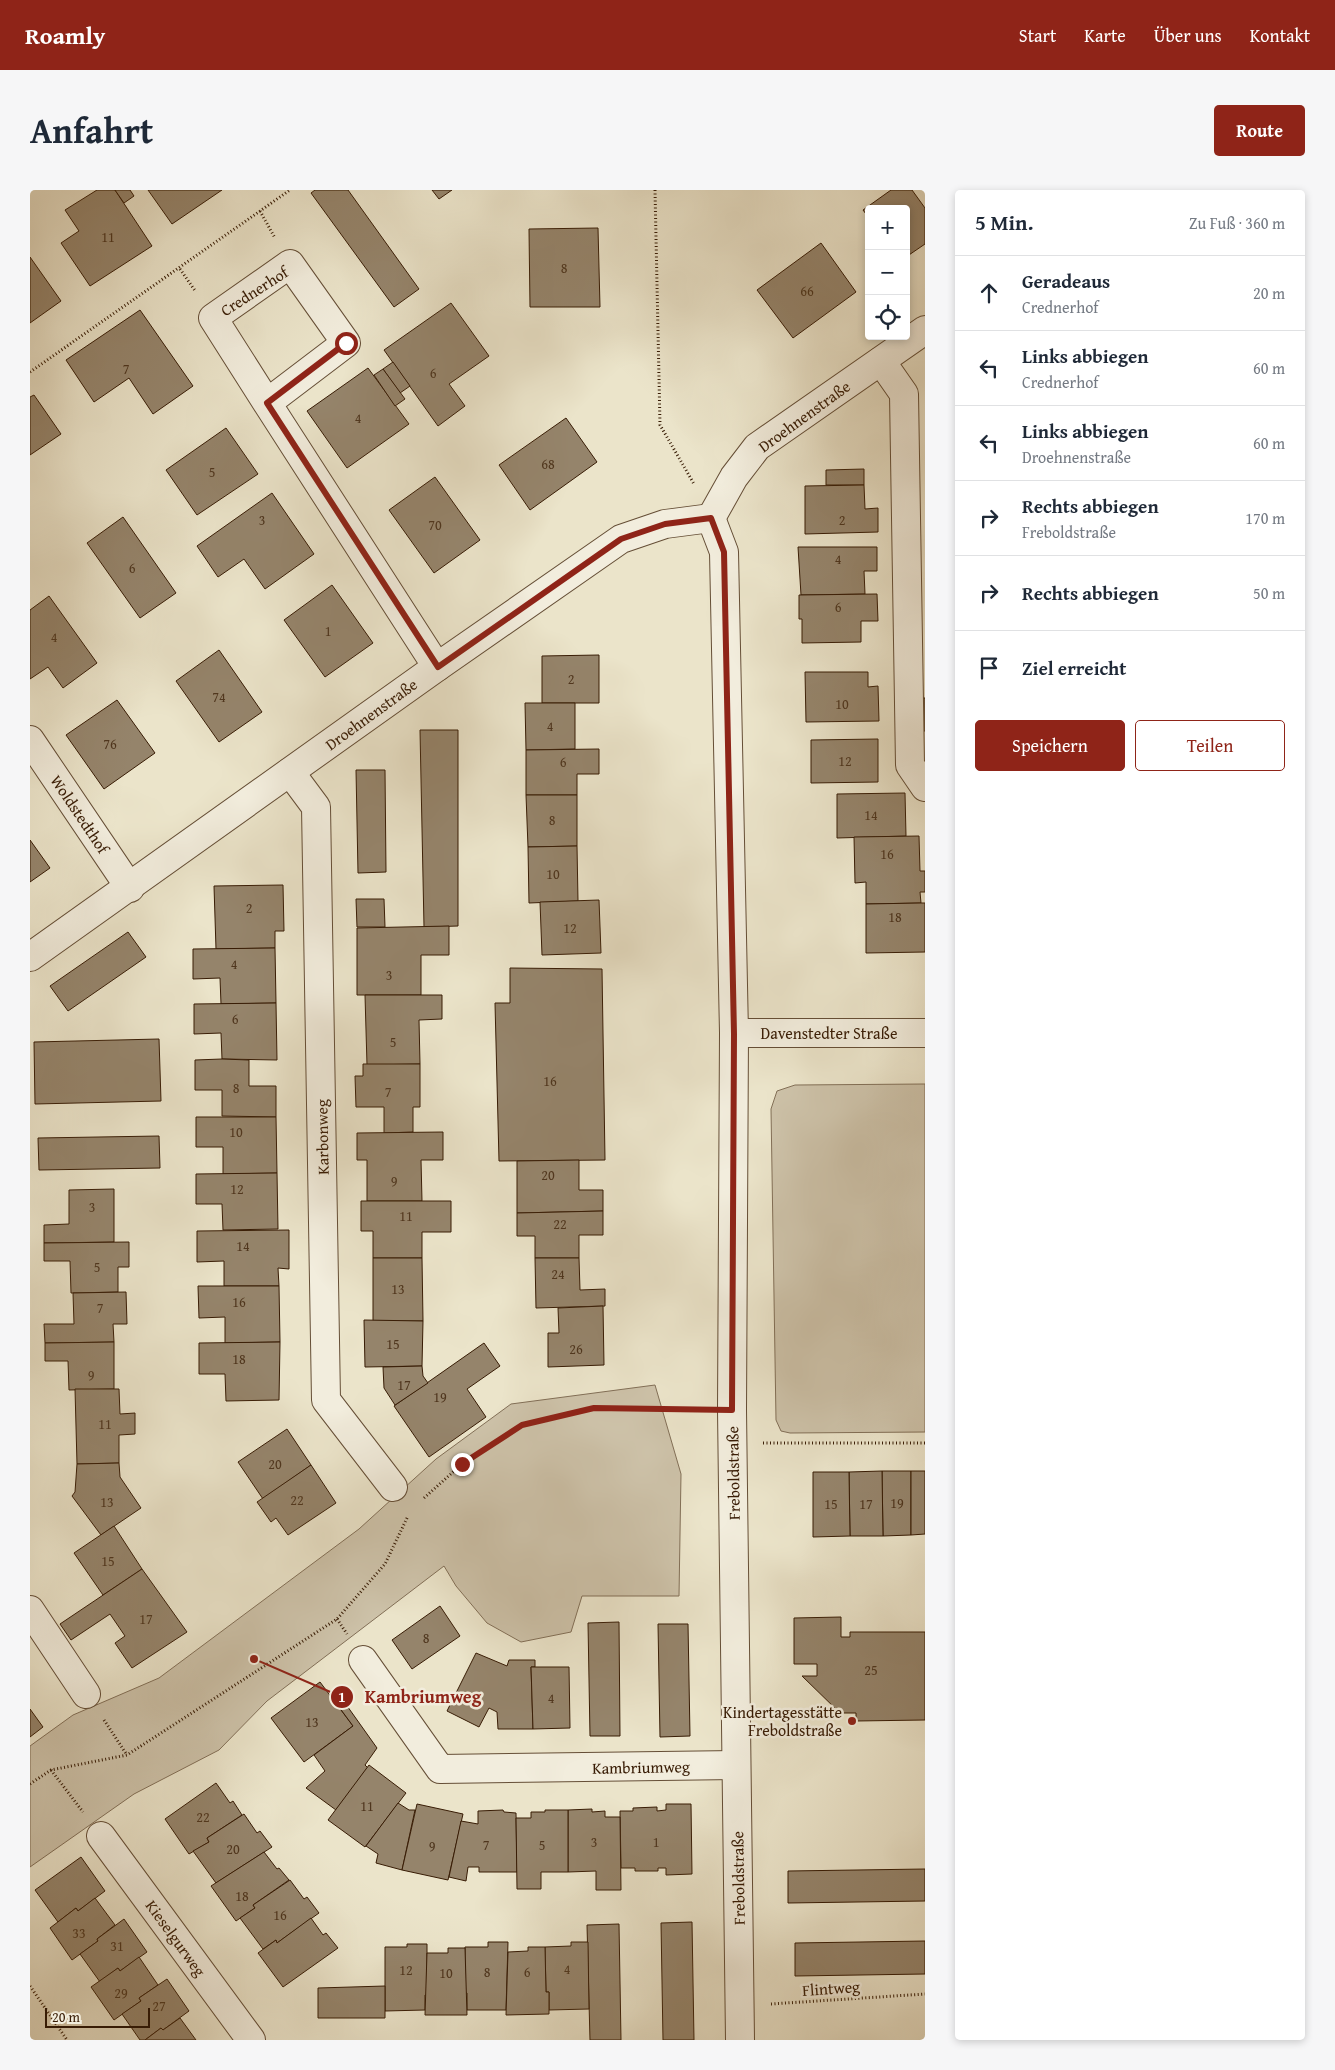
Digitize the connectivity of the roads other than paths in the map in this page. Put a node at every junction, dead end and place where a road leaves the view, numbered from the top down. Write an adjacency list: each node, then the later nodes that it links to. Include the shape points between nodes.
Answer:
1 (925, 330): 2 (street, Droehnenstraße)
2 (881, 361): 4 (street, Droehnenstraße, via 757,448 734,476); 8 (street, via 904,394 910,766)
3 (267, 403): 3 (street, Crednerhof, via 346,343 290,264 213,318); 5 (street, Crednerhof)
4 (711, 518): 5 (street, Droehnenstraße, via 665,524 621,539); 11 (street, Freboldstraße, via 724,552)
5 (438, 667): 7 (street, Droehnenstraße)
6 (30, 740): 9 (street, Woldstedthof)
7 (290, 772): 9 (street, Droehnenstraße); 13 (street, Karbonweg, via 316,807 326,1400)
8 (925, 787)
9 (130, 888): 10 (street, Droehnenstraße)
10 (30, 957)
11 (734, 1034): 12 (street, Davenstedter Straße); 17 (street, Freboldstraße, via 732,1443)
12 (925, 1034)
13 (393, 1488)
14 (30, 1610): 16 (street)
15 (364, 1660): 17 (street, Kambriumweg, via 440,1769)
16 (86, 1694)
17 (736, 1765): 20 (street, Freboldstraße)
18 (101, 1836): 19 (street, Kieselgurweg)
19 (251, 2040)
20 (740, 2040)

